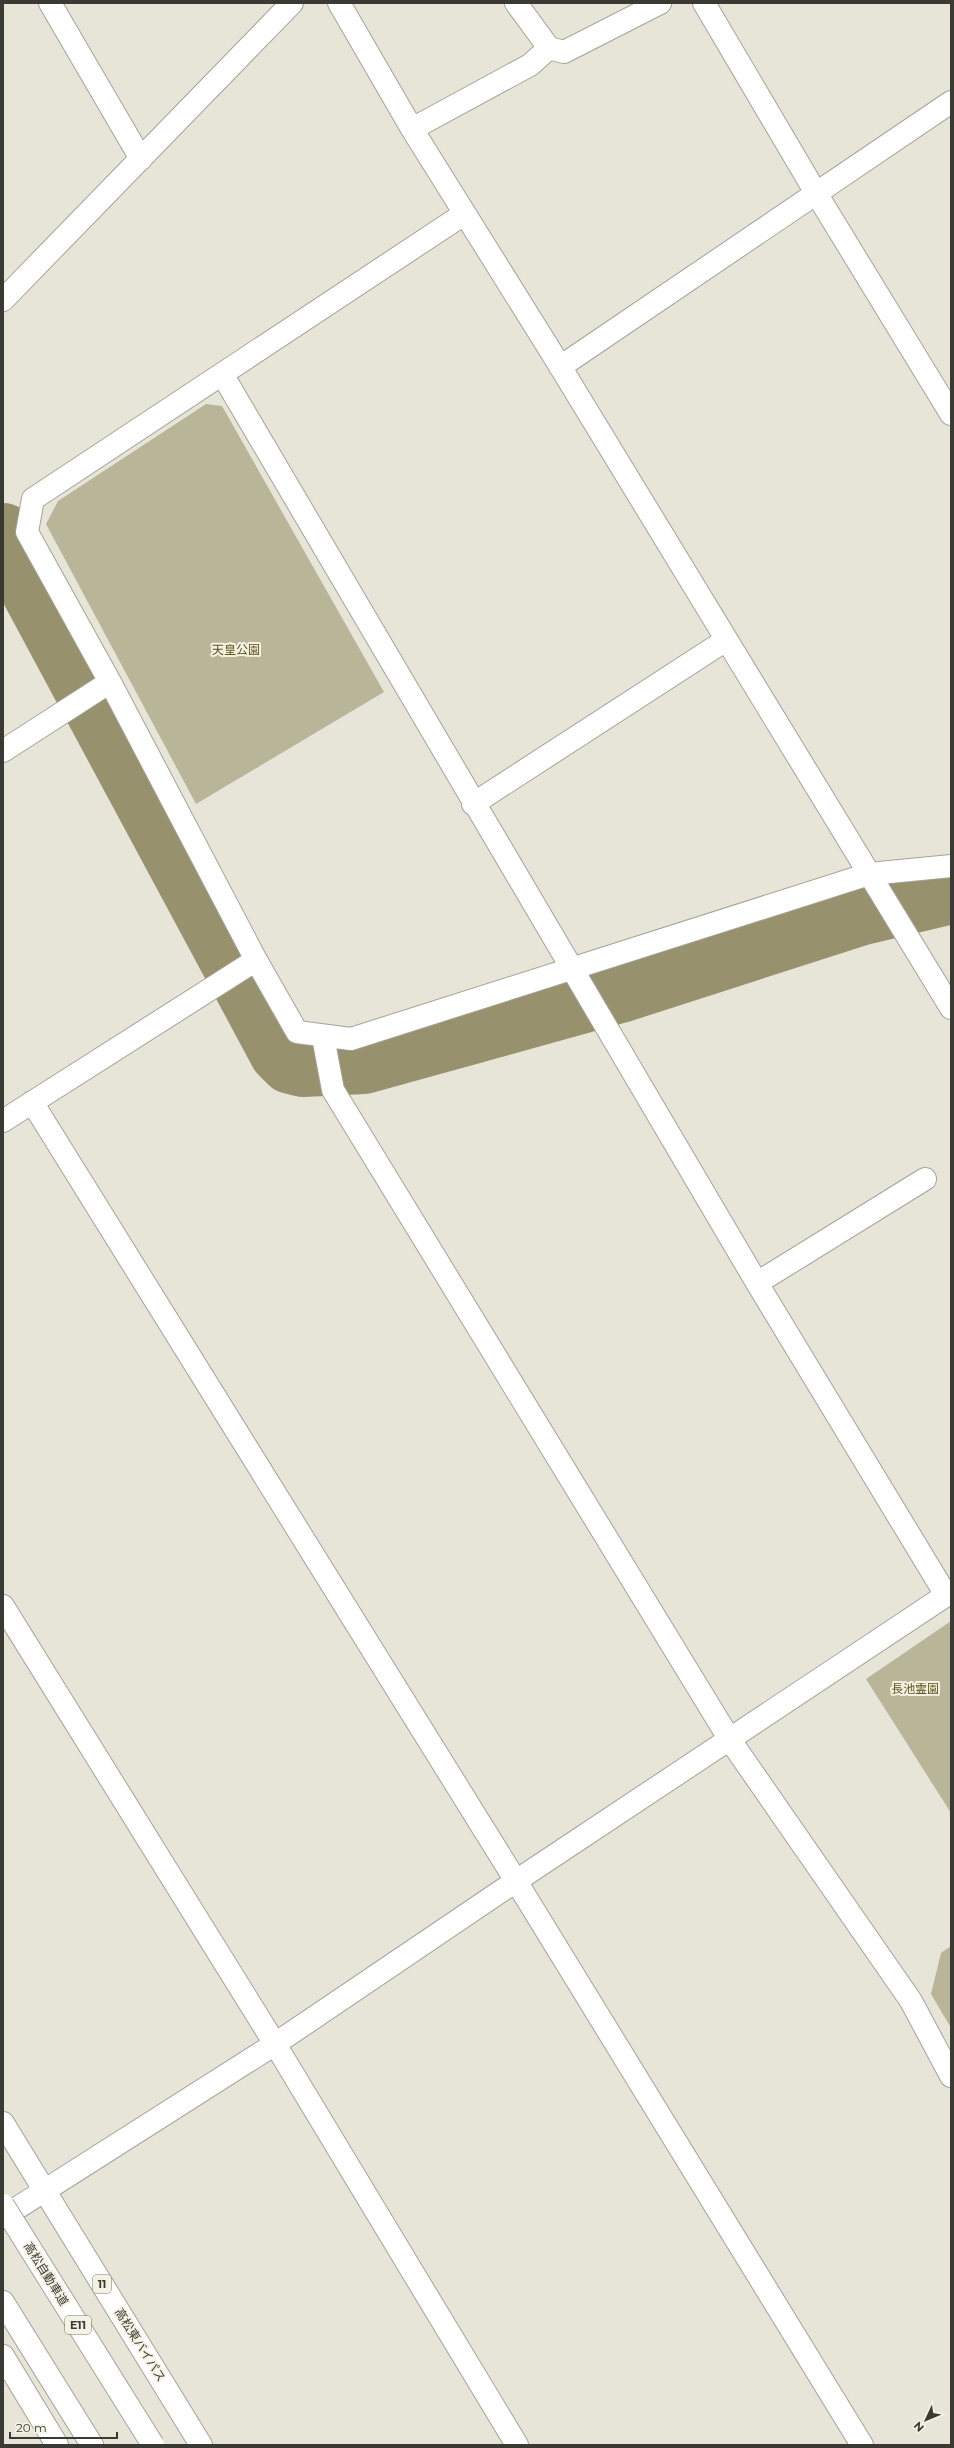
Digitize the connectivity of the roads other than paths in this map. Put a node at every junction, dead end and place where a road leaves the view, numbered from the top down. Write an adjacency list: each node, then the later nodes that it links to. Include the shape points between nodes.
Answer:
1 (50, 3): 10 (main road)
2 (292, 3): 10 (main road)
3 (339, 3): 9 (main road)
4 (516, 3): 7 (main road)
5 (660, 3): 7 (main road, via 564,52)
6 (704, 3): 11 (main road)
7 (549, 48): 9 (main road, via 530,64)
8 (951, 102): 11 (main road)
9 (412, 129): 12 (main road)
10 (141, 159): 13 (main road)
11 (816, 193): 14 (main road); 16 (main road)
12 (464, 214): 14 (main road); 15 (main road)
13 (3, 300)
14 (560, 367): 17 (main road)
15 (222, 374): 18 (main road, via 33,499 28,532); 20 (main road)
16 (951, 414)
17 (726, 640): 20 (main road); 22 (main road)
18 (104, 686): 19 (main road); 23 (main road)
19 (3, 751)
20 (473, 804): 24 (main road)
21 (951, 866): 22 (main road)
22 (869, 874): 24 (main road); 25 (main road)
23 (250, 963): 26 (main road, via 297,1032); 27 (main road)
24 (570, 968): 26 (main road, via 351,1039); 30 (main road)
25 (951, 1008)
26 (324, 1044): 33 (main road, via 333,1090)
27 (32, 1102): 28 (main road); 34 (main road)
28 (3, 1121)
29 (925, 1179): 30 (main road)
30 (757, 1283): 31 (main road)
31 (949, 1594): 33 (main road)
32 (3, 1606): 35 (main road)
33 (730, 1740): 34 (main road); 36 (main road, via 911,2001)
34 (516, 1881): 35 (main road); 49 (main road)
35 (275, 2044): 38 (main road); 48 (main road)
36 (951, 2076)
37 (3, 2123): 38 (main road, 高松東バイパス / 11)
38 (46, 2191): 40 (main road); 47 (main road, 高松東バイパス / 11)
39 (3, 2205): 46 (main road, 高松自動車道 / E11, bridge)
40 (3, 2217)
41 (3, 2302): 45 (main road)
42 (3, 2356): 43 (main road)
43 (9, 2380): 44 (main road)
44 (57, 2445)
45 (92, 2445)
46 (153, 2445)
47 (201, 2445)
48 (517, 2445)
49 (862, 2445)

